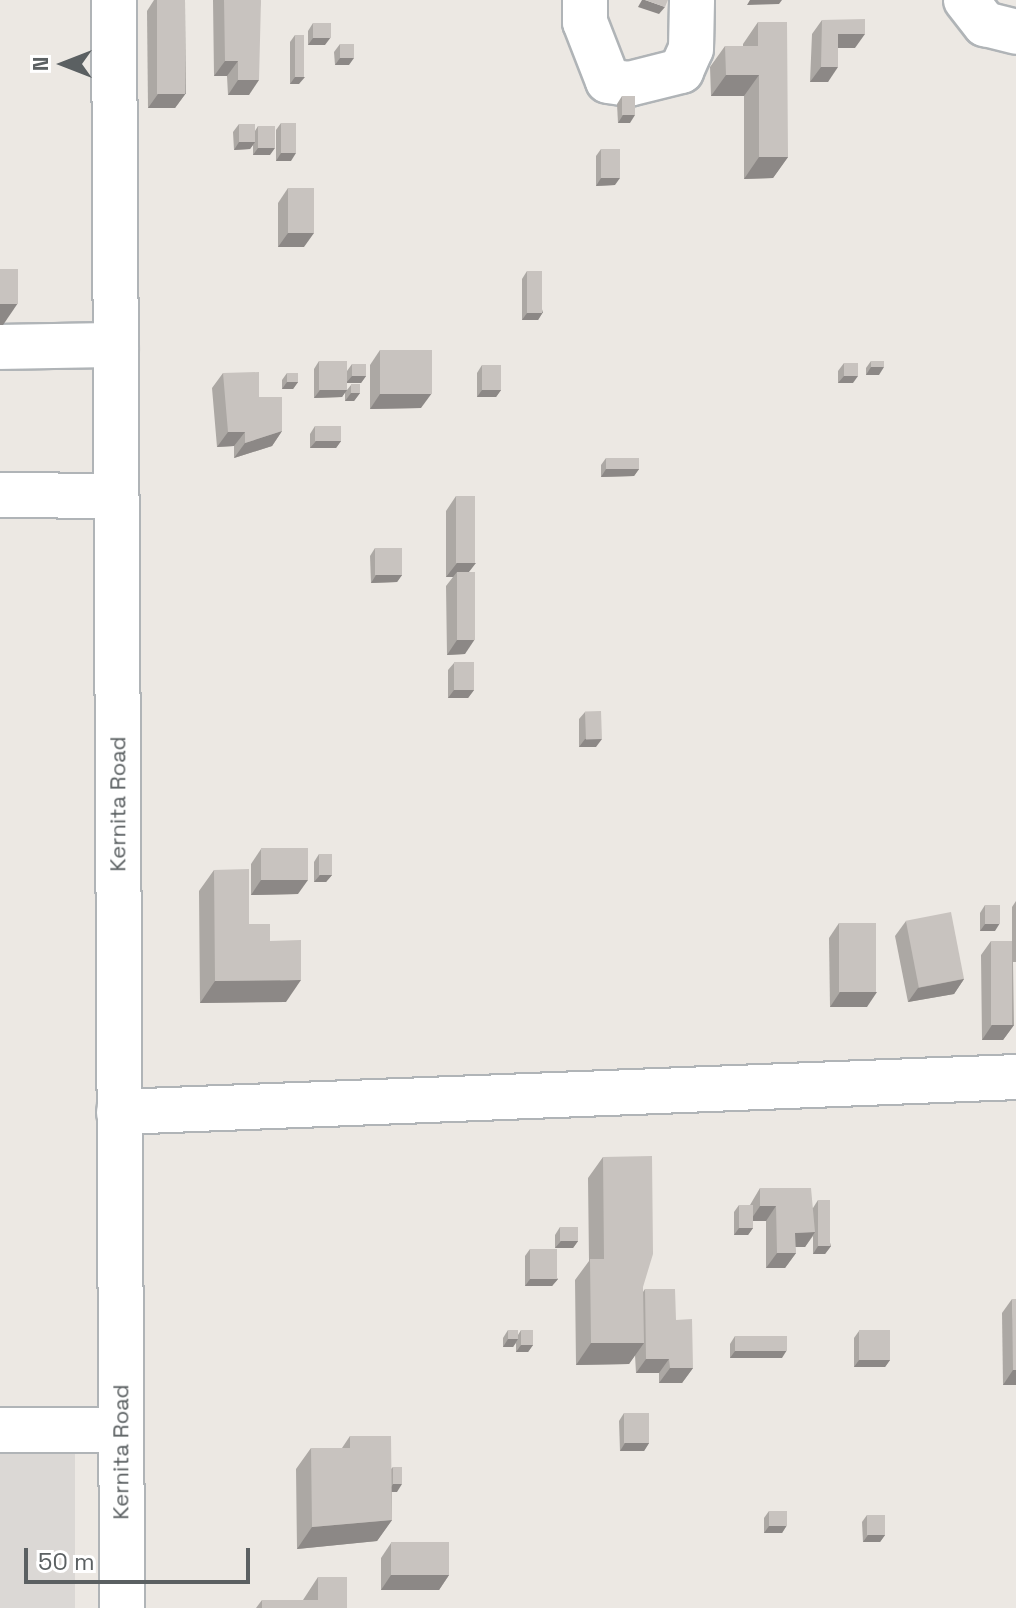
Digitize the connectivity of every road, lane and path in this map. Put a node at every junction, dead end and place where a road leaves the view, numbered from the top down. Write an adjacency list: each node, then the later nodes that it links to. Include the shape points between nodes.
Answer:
1 (114, 0): 6 (street, Kernita Road)
2 (585, 0): 3 (street, via 585,22 608,81 629,84 681,71 691,49)
3 (692, 0)
4 (966, 0): 5 (street, via 985,24)
5 (1016, 32)
6 (116, 345): 7 (street); 9 (street, Kernita Road)
7 (0, 347)
8 (0, 495): 9 (street)
9 (116, 496): 11 (street, Kernita Road)
10 (1016, 1077): 11 (street)
11 (119, 1112): 13 (street, Kernita Road)
12 (0, 1430): 13 (street)
13 (121, 1430): 14 (street, Kernita Road)
14 (122, 1608)

